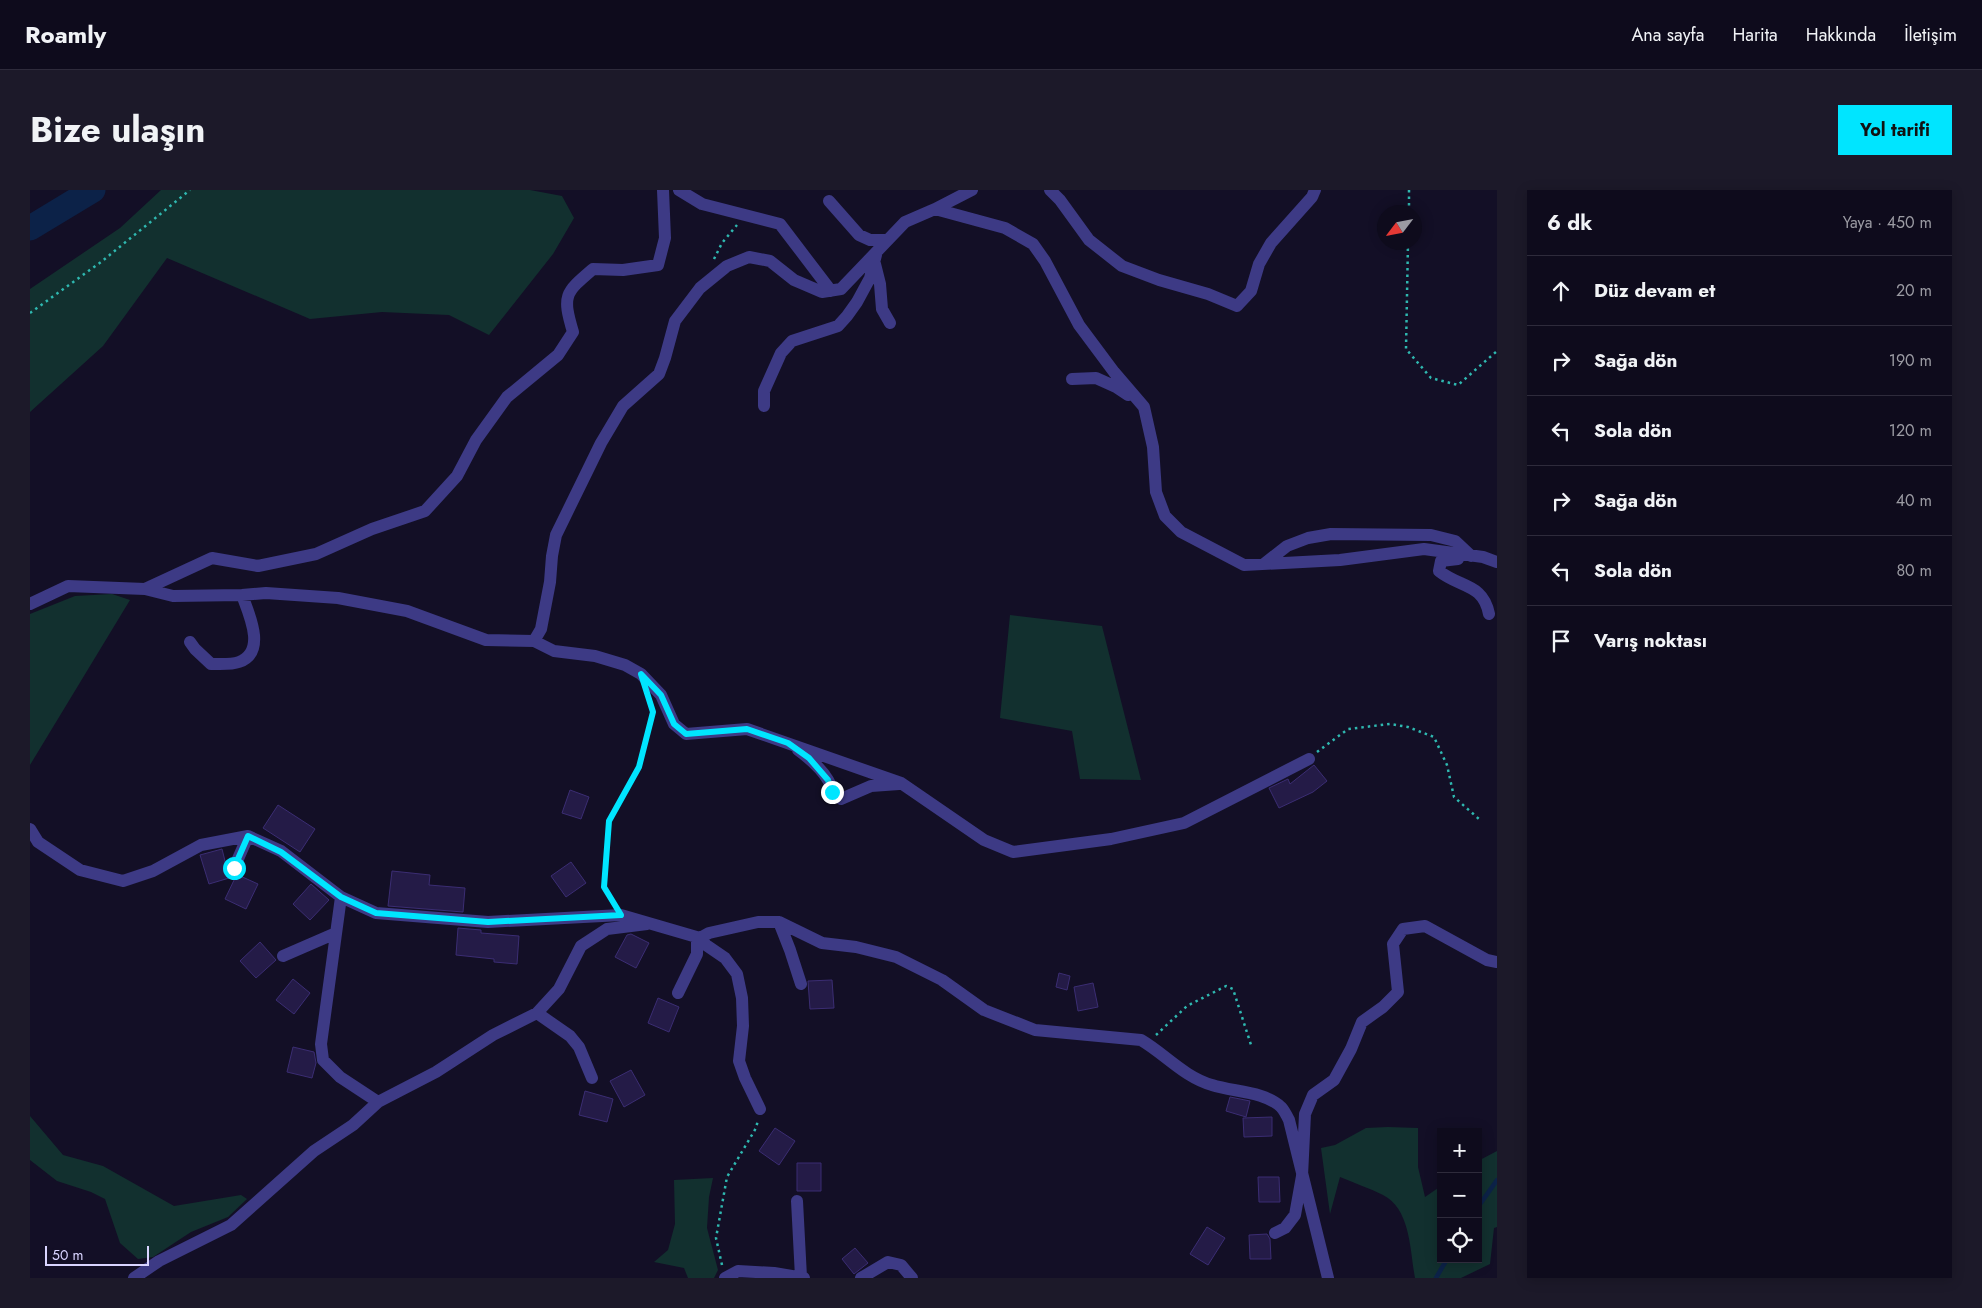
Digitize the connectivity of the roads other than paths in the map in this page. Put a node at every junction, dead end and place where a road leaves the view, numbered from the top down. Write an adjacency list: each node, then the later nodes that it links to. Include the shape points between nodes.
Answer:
1 (663, 190): 18 (street, via 665,238 658,265 622,270 593,268 570,288 566,310 573,332 558,355 507,398 476,440 457,476 425,510 316,554 258,566 212,558)
2 (679, 190): 10 (street, via 702,204 780,224)
3 (972, 190): 7 (street)
4 (1050, 190): 5 (street, via 1089,240 1122,266 1236,306 1251,291 1270,242)
5 (1315, 190)
6 (829, 201): 8 (street, via 859,235 870,240)
7 (935, 209): 8 (street, via 904,222); 14 (street, via 1005,228 1033,244 1046,260 1079,325)
8 (886, 240): 9 (street)
9 (875, 256): 10 (street, via 841,289); 11 (street, via 882,309); 13 (street, via 870,278 838,326 792,342 781,353 764,391)
10 (831, 291): 23 (street, via 822,292 794,280 770,261 749,257 727,266 700,288 675,321 659,374 623,406 601,442 556,535 541,629)
11 (890, 323)
12 (1072, 379): 14 (street, via 1096,378 1116,387)
13 (764, 406)
14 (1144, 407): 17 (street, via 1153,447 1156,492 1165,516 1181,532 1244,565)
15 (1477, 557): 16 (street); 17 (street, via 1424,549 1340,560); 17 (street, via 1455,541 1431,535 1331,534 1287,546); 21 (street, via 1441,561 1438,571 1481,593)
16 (1497, 562)
17 (1264, 564)
18 (145, 589): 19 (street, via 173,596); 20 (street, via 68,586)
19 (242, 595): 22 (street, via 252,620 254,641 251,654 239,662 211,664); 23 (street, via 266,593 338,598 407,610 486,640)
20 (30, 604)
21 (1489, 614)
22 (190, 642)
23 (534, 642): 24 (street, via 554,652 595,656 625,665 641,674 661,695 674,724 686,734 747,729)
24 (788, 743): 26 (street); 26 (street, via 809,758 841,800 871,786)
25 (1309, 759): 26 (street, via 1184,823 1111,839 1013,852 984,840)
26 (902, 783)
27 (30, 830): 28 (street, via 38,842 80,870 123,881 154,871 201,845)
28 (248, 836): 29 (street); 30 (street, via 281,852)
29 (234, 868)
30 (341, 897): 32 (street, via 376,913 488,922 621,915); 33 (street)
31 (779, 922): 34 (street, via 758,922); 37 (street); 43 (street, via 822,943 896,957 942,980 984,1010 1035,1030 1141,1040 1182,1071 1210,1085 1266,1098 1281,1107 1289,1120)
32 (654, 924): 34 (street); 39 (street, via 607,929 581,946 559,989)
33 (336, 934): 35 (street); 41 (street, via 321,1044 323,1060 340,1077)
34 (699, 938): 38 (street, via 697,954); 42 (street, via 725,958 737,974 743,1026 739,1061)
35 (283, 956)
36 (1497, 962): 43 (street, via 1487,960 1425,926 1403,929 1393,944 1398,992 1362,1022 1334,1080 1313,1095 1310,1101 1305,1114)
37 (801, 984)
38 (678, 993)
39 (538, 1013): 40 (street, via 570,1036); 41 (street, via 493,1035 436,1072)
40 (592, 1078)
41 (378, 1102): 46 (street, via 353,1125 314,1151 231,1224 159,1261)
42 (760, 1109)
43 (1302, 1176): 45 (street, via 1295,1215 1286,1228); 51 (street)
44 (797, 1200): 48 (street)
45 (1275, 1233)
46 (134, 1278)
47 (726, 1278): 48 (street, via 738,1271)
48 (803, 1278)
49 (861, 1278): 50 (street, via 888,1262 901,1265)
50 (912, 1278)
51 (1328, 1278)

